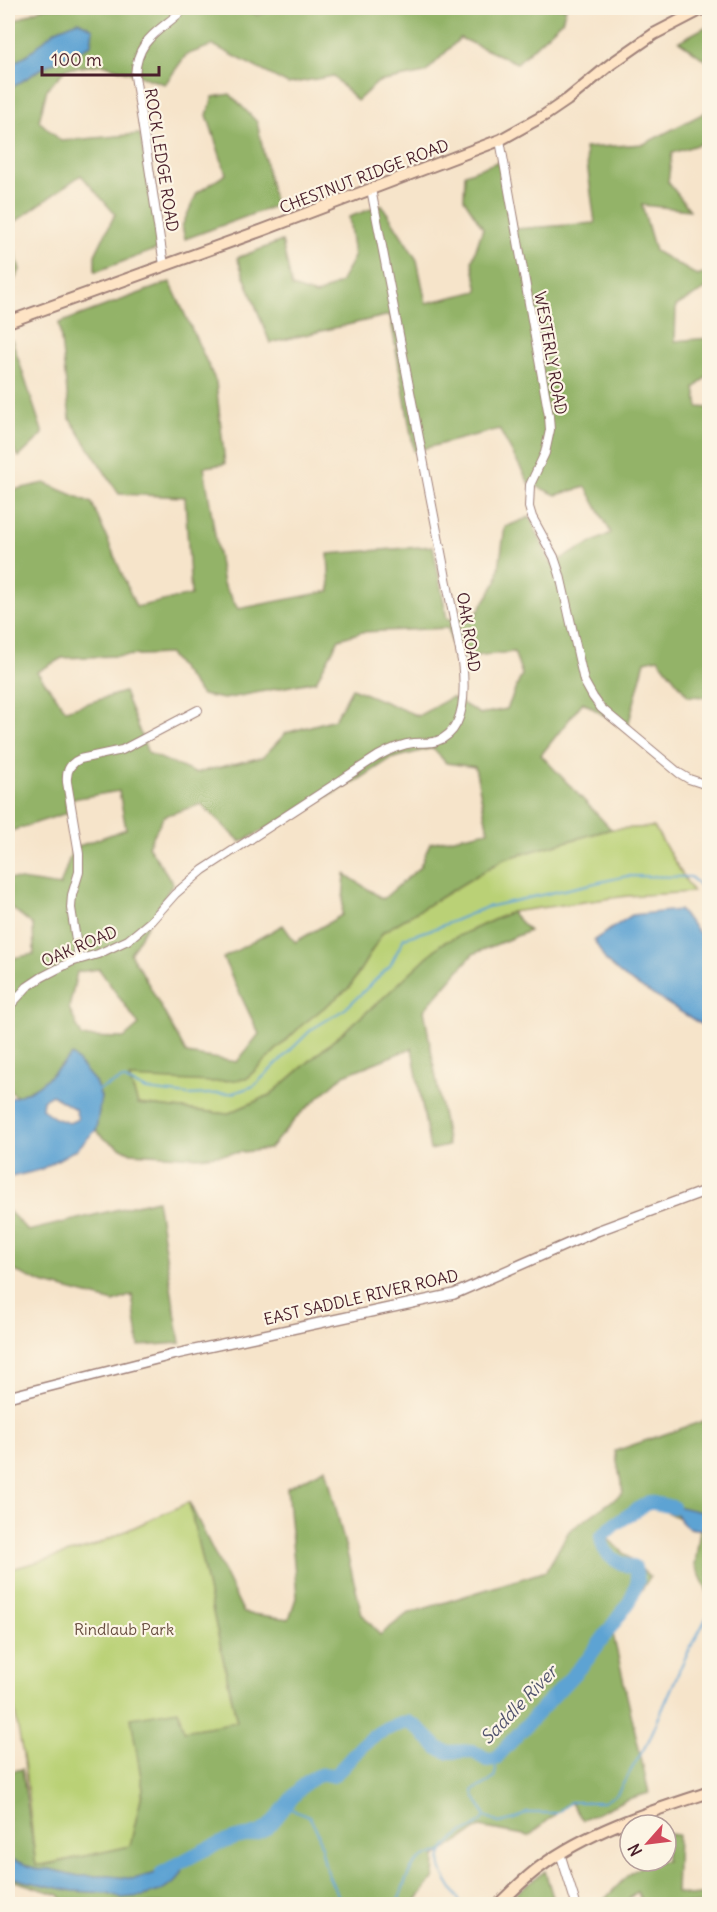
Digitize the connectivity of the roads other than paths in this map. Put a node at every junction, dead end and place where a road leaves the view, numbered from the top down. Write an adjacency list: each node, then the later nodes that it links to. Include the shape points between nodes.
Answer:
1 (185, 8): 5 (street, ROCK LEDGE ROAD, via 150,36 143,46 135,76)
2 (704, 8): 3 (main road, CHESTNUT RIDGE ROAD, via 639,44 567,100)
3 (500, 140): 4 (main road, CHESTNUT RIDGE ROAD); 8 (street, WESTERLY ROAD, via 549,416 545,453 530,485 529,507 560,575 583,677 605,712 679,773)
4 (371, 189): 5 (main road, CHESTNUT RIDGE ROAD); 9 (street, OAK ROAD, via 462,661 464,688 458,720 451,732 438,741 407,743 378,756 203,870 128,940)
5 (165, 265): 6 (main road, CHESTNUT RIDGE ROAD)
6 (8, 322)
7 (198, 710): 9 (street, via 122,750 74,761 67,771 79,854 71,908)
8 (710, 786)
9 (79, 959): 10 (street, OAK ROAD, via 27,987)
10 (8, 1008)
11 (710, 1189): 12 (street, EAST SADDLE RIVER ROAD, via 597,1231 454,1294 176,1354)
12 (8, 1397)
13 (710, 1792): 14 (main road, via 622,1822)
14 (560, 1853): 15 (main road, via 518,1884); 16 (street)
15 (499, 1905)
16 (576, 1905)

